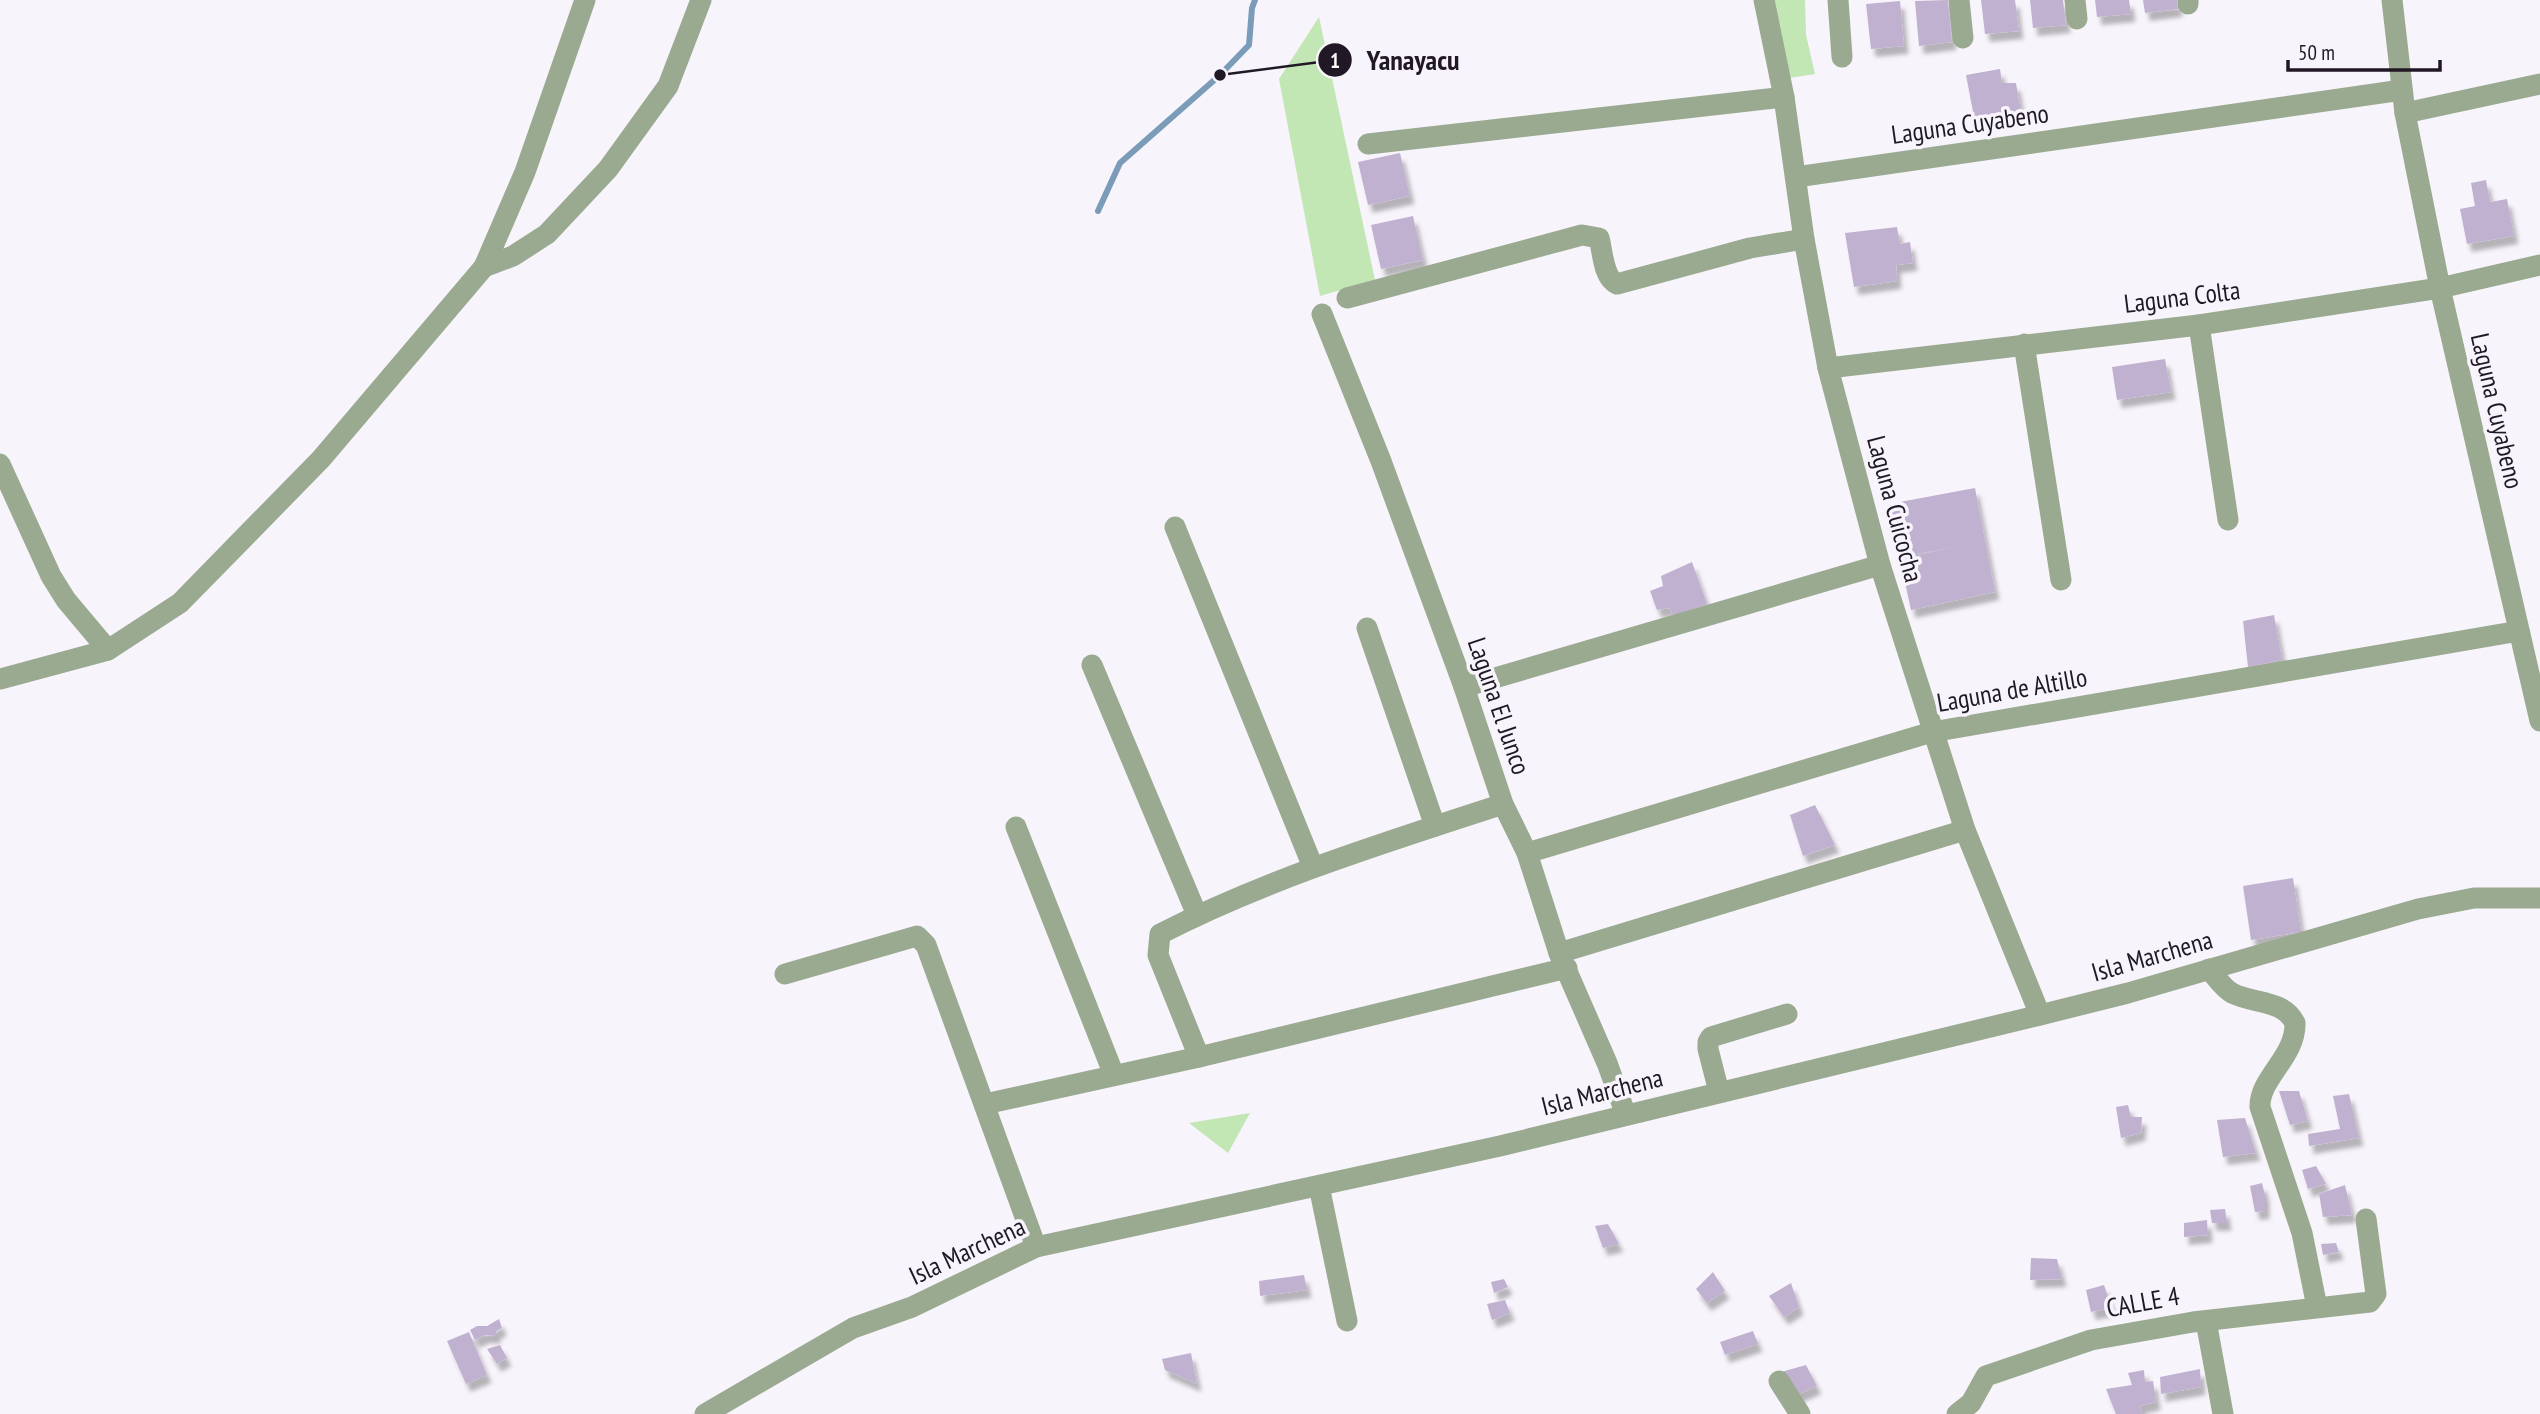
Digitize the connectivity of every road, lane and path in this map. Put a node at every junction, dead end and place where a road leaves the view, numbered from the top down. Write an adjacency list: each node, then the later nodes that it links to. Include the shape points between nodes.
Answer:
1 (585, 0): 17 (street, via 525,172)
2 (701, 0): 17 (street, via 667,86 608,169 547,234 513,256)
3 (1764, 0): 11 (street, Laguna Cuicocha)
4 (1838, 0): 8 (street)
5 (1959, 0): 7 (street)
6 (2392, 0): 10 (street, Laguna Cuyabeno)
7 (1962, 38)
8 (1842, 57)
9 (2540, 84): 12 (street)
10 (2402, 90): 12 (street, Laguna Cuyabeno); 14 (street, Laguna Cuyabeno)
11 (1784, 97): 13 (street); 14 (street, Laguna Cuicocha)
12 (2405, 113): 18 (street, Laguna Cuyabeno)
13 (1368, 144)
14 (1796, 177): 15 (street, Laguna Cuicocha)
15 (1804, 239): 19 (street, via 1750,248 1618,284 1608,276 1599,238 1582,235); 23 (street, Laguna Cuicocha)
16 (2540, 265): 18 (street, Laguna Colta)
17 (484, 267): 31 (street, via 321,459 235,549 180,603)
18 (2440, 288): 21 (street, Laguna Colta); 30 (street, Laguna Cuyabeno)
19 (1347, 298)
20 (1322, 314): 34 (street, Laguna El Junco)
21 (2199, 325): 22 (street, Laguna Colta); 25 (street)
22 (2024, 344): 23 (street, Laguna Colta); 28 (street)
23 (1828, 368): 27 (street, Laguna Cuicocha)
24 (0, 464): 31 (street, via 51,576)
25 (2228, 520)
26 (1175, 527): 42 (street)
27 (1880, 565): 34 (street); 36 (street, Laguna Cuicocha)
28 (2061, 580)
29 (1367, 628): 38 (street)
30 (2519, 631): 35 (street, Laguna Cuyabeno); 36 (street, Laguna de Altillo)
31 (108, 650): 33 (street)
32 (1093, 665): 44 (street)
33 (0, 679)
34 (1464, 687): 37 (street, Laguna El Junco)
35 (2540, 721)
36 (1932, 732): 40 (street, Laguna Cuicocha); 41 (street, Laguna de Altillo)
37 (1503, 804): 38 (street); 41 (street, Laguna El Junco)
38 (1435, 826): 42 (street)
39 (1016, 827): 51 (street)
40 (1965, 830): 45 (street); 49 (street, Laguna Cuicocha)
41 (1527, 853): 45 (street, Laguna El Junco)
42 (1313, 867): 44 (street)
43 (2540, 898): 46 (street, Isla Marchena, via 2474,898 2418,909)
44 (1197, 915): 50 (street, via 1160,934 1158,955)
45 (1563, 961): 50 (street); 54 (street, Laguna El Junco)
46 (2209, 969): 49 (street, Isla Marchena); 58 (street, via 2234,994 2284,1010 2295,1023 2292,1045 2261,1095 2260,1107 2302,1233)
47 (785, 974): 53 (street, via 918,936 926,945)
48 (1787, 1014): 52 (street, via 1711,1037 1708,1049)
49 (2040, 1015): 52 (street, Isla Marchena)
50 (1199, 1057): 51 (street)
51 (1114, 1075): 53 (street)
52 (1719, 1092): 54 (street, Isla Marchena)
53 (985, 1104): 57 (street)
54 (1626, 1115): 55 (street, Isla Marchena)
55 (1319, 1186): 57 (street, Isla Marchena); 59 (street)
56 (2366, 1219): 58 (street, CALLE 4, via 2374,1299)
57 (1036, 1247): 63 (street, Isla Marchena, via 912,1307 853,1328)
58 (2317, 1307): 60 (street, CALLE 4)
59 (1347, 1321)
60 (2206, 1321): 62 (street, CALLE 4, via 2091,1340 1986,1376); 65 (street)
61 (1779, 1381): 64 (street)
62 (1967, 1410)
63 (705, 1414)
64 (1800, 1414)
65 (2223, 1414)

